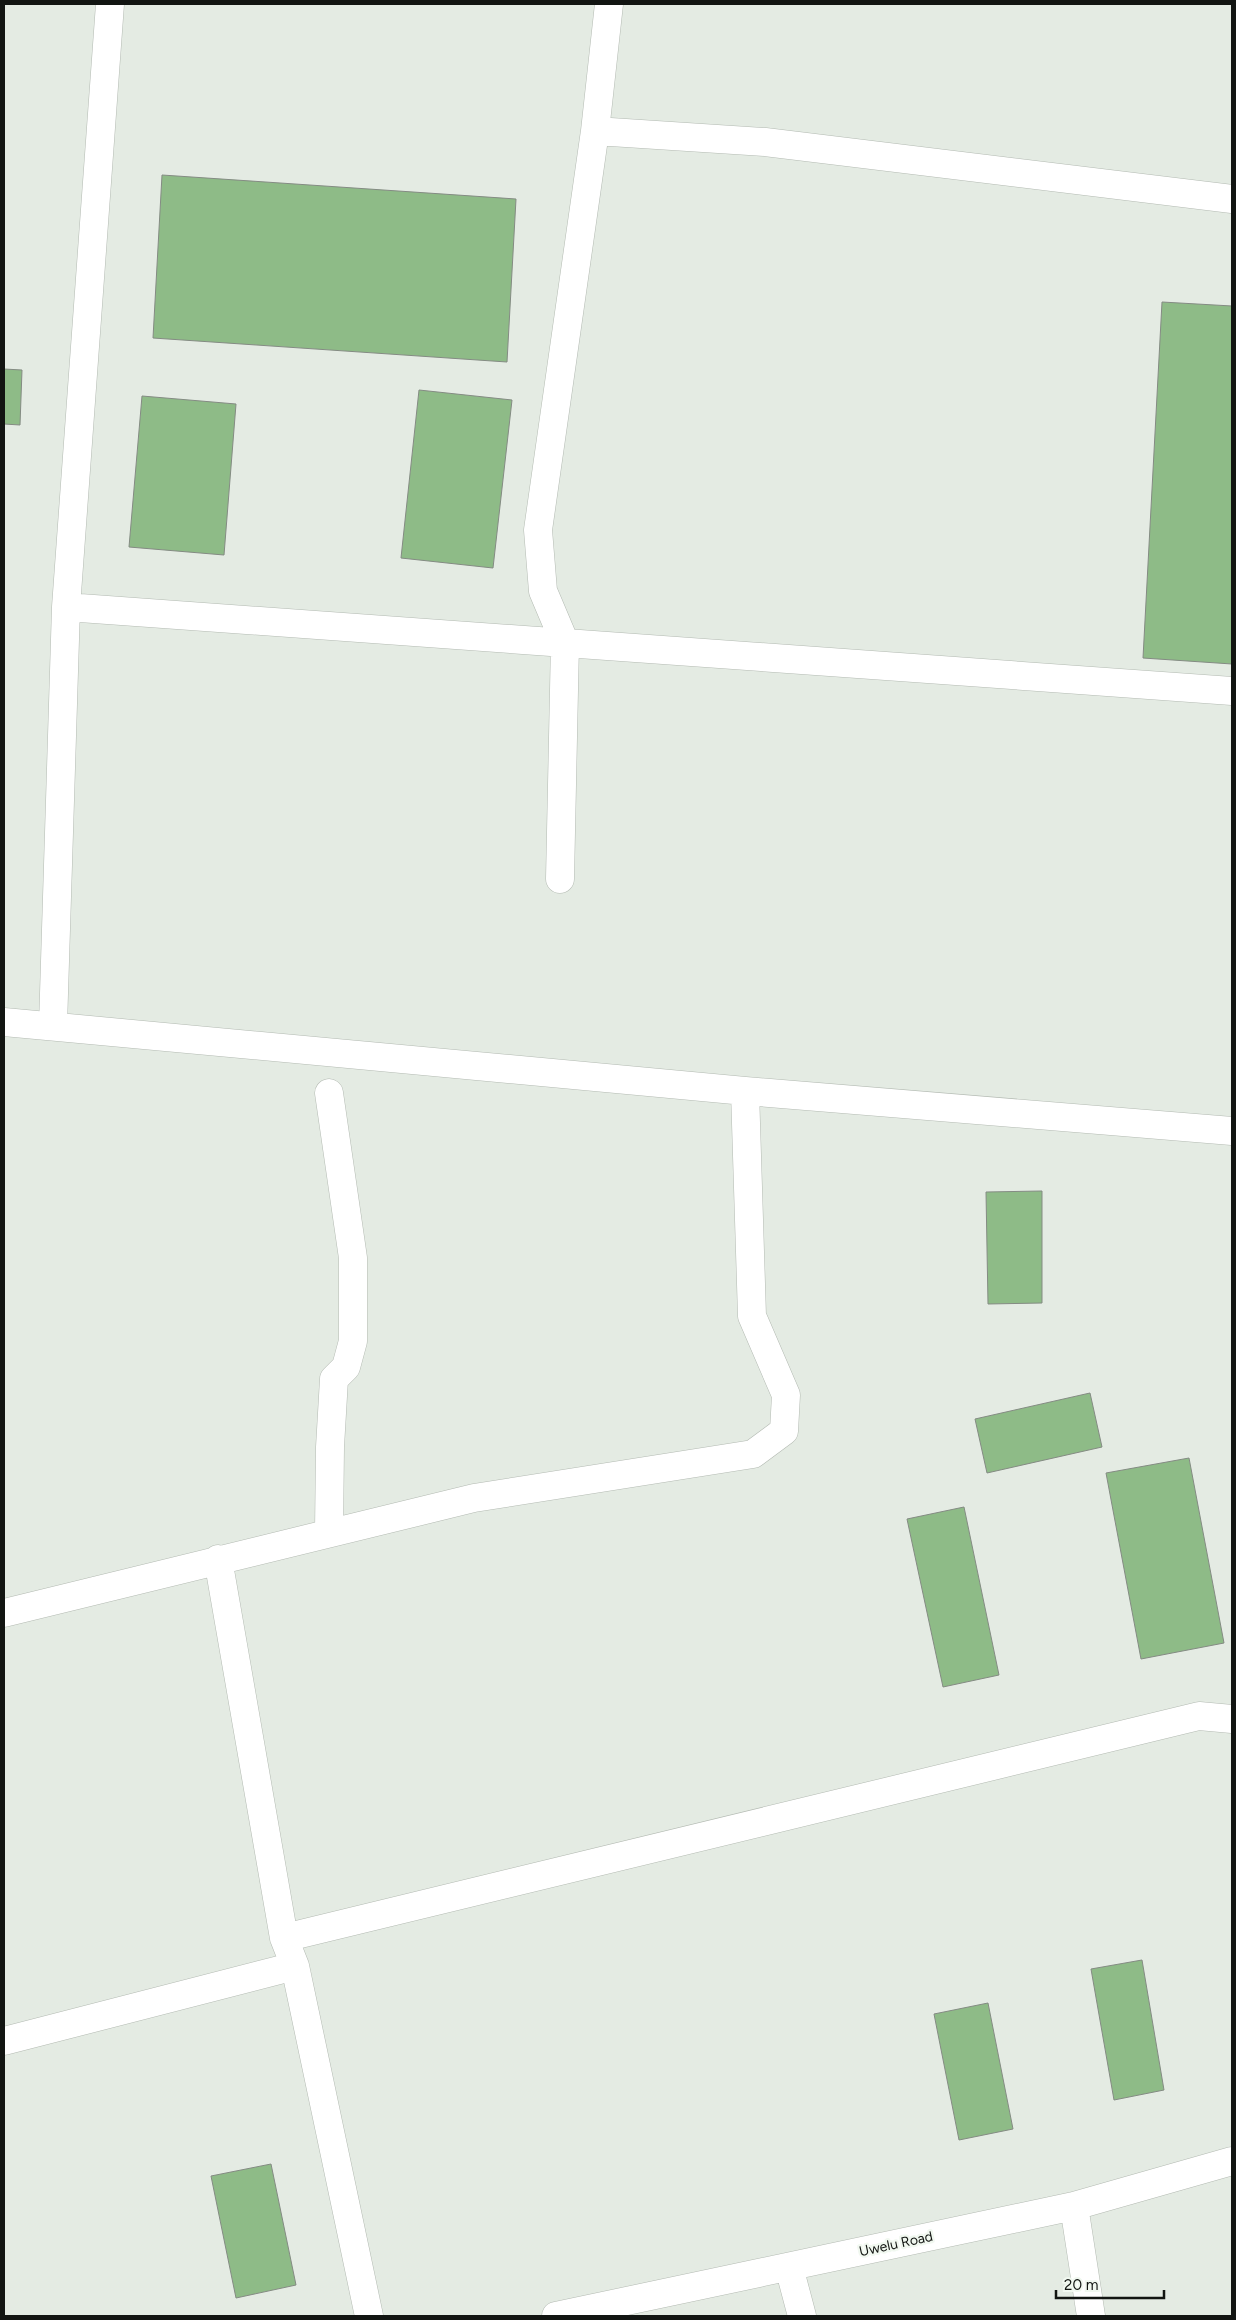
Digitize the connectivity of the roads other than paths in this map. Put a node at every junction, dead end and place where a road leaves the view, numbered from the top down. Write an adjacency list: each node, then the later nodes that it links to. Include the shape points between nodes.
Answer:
1 (110, 4): 5 (street)
2 (609, 4): 3 (street)
3 (595, 131): 4 (street, via 764,142); 6 (street, via 538,530 543,591)
4 (1232, 199)
5 (66, 608): 6 (street); 10 (street)
6 (565, 643): 7 (street); 8 (street)
7 (1232, 691)
8 (560, 879)
9 (4, 1022): 10 (street)
10 (53, 1026): 11 (street)
11 (745, 1091): 13 (street); 14 (street, via 752,1316 786,1395 784,1431 753,1454 474,1498)
12 (329, 1092): 14 (street, via 353,1258 353,1332 346,1368 334,1379)
13 (1232, 1131)
14 (329, 1532): 15 (street)
15 (218, 1559): 16 (street); 18 (street)
16 (4, 1613)
17 (1232, 1719): 18 (street, via 1200,1716)
18 (284, 1938): 19 (street)
19 (295, 1966): 20 (street); 24 (street)
20 (4, 2041)
21 (1232, 2161): 22 (street, Uwelu Road)
22 (1074, 2206): 23 (street, Uwelu Road); 27 (street)
23 (789, 2267): 25 (street, Uwelu Road); 26 (street)
24 (368, 2316)
25 (556, 2316)
26 (802, 2316)
27 (1091, 2316)

